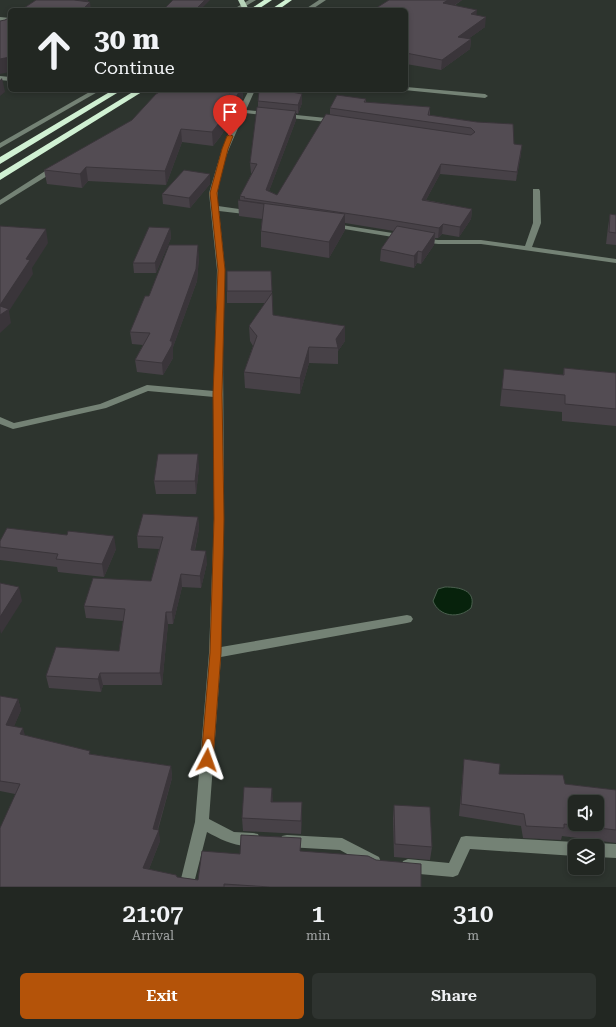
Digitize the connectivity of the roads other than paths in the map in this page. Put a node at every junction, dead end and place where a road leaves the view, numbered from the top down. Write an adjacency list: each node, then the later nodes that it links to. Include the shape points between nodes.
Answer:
1 (252, 0): 5 (street)
2 (269, 0): 6 (highway)
3 (289, 0): 7 (highway)
4 (323, 0): 8 (street)
5 (244, 5)
6 (255, 8)
7 (276, 8)
8 (310, 8)
9 (408, 89): 14 (street)
10 (94, 92): 17 (street)
11 (115, 92): 18 (highway)
12 (138, 92): 20 (highway)
13 (251, 92): 15 (street)
14 (485, 96)
15 (241, 111): 16 (street); 23 (street, via 225,149 213,193)
16 (345, 123)
17 (0, 146)
18 (0, 161)
19 (60, 166): 22 (street)
20 (0, 177)
21 (536, 191): 26 (street, via 537,223)
22 (0, 203)
23 (215, 208): 24 (street); 28 (street, via 222,270)
24 (263, 214)
25 (323, 224): 26 (street, via 438,242 481,242)
26 (528, 248): 27 (street)
27 (616, 261)
28 (218, 394): 29 (street, via 147,388 103,406 13,426); 31 (street, via 219,519)
29 (0, 420)
30 (407, 619): 31 (street)
31 (215, 653): 32 (street)
32 (202, 822): 33 (street, via 232,838 342,844 375,862 454,870 466,842); 36 (street)
33 (568, 849)
34 (604, 850): 35 (street)
35 (616, 851)
36 (186, 887)

